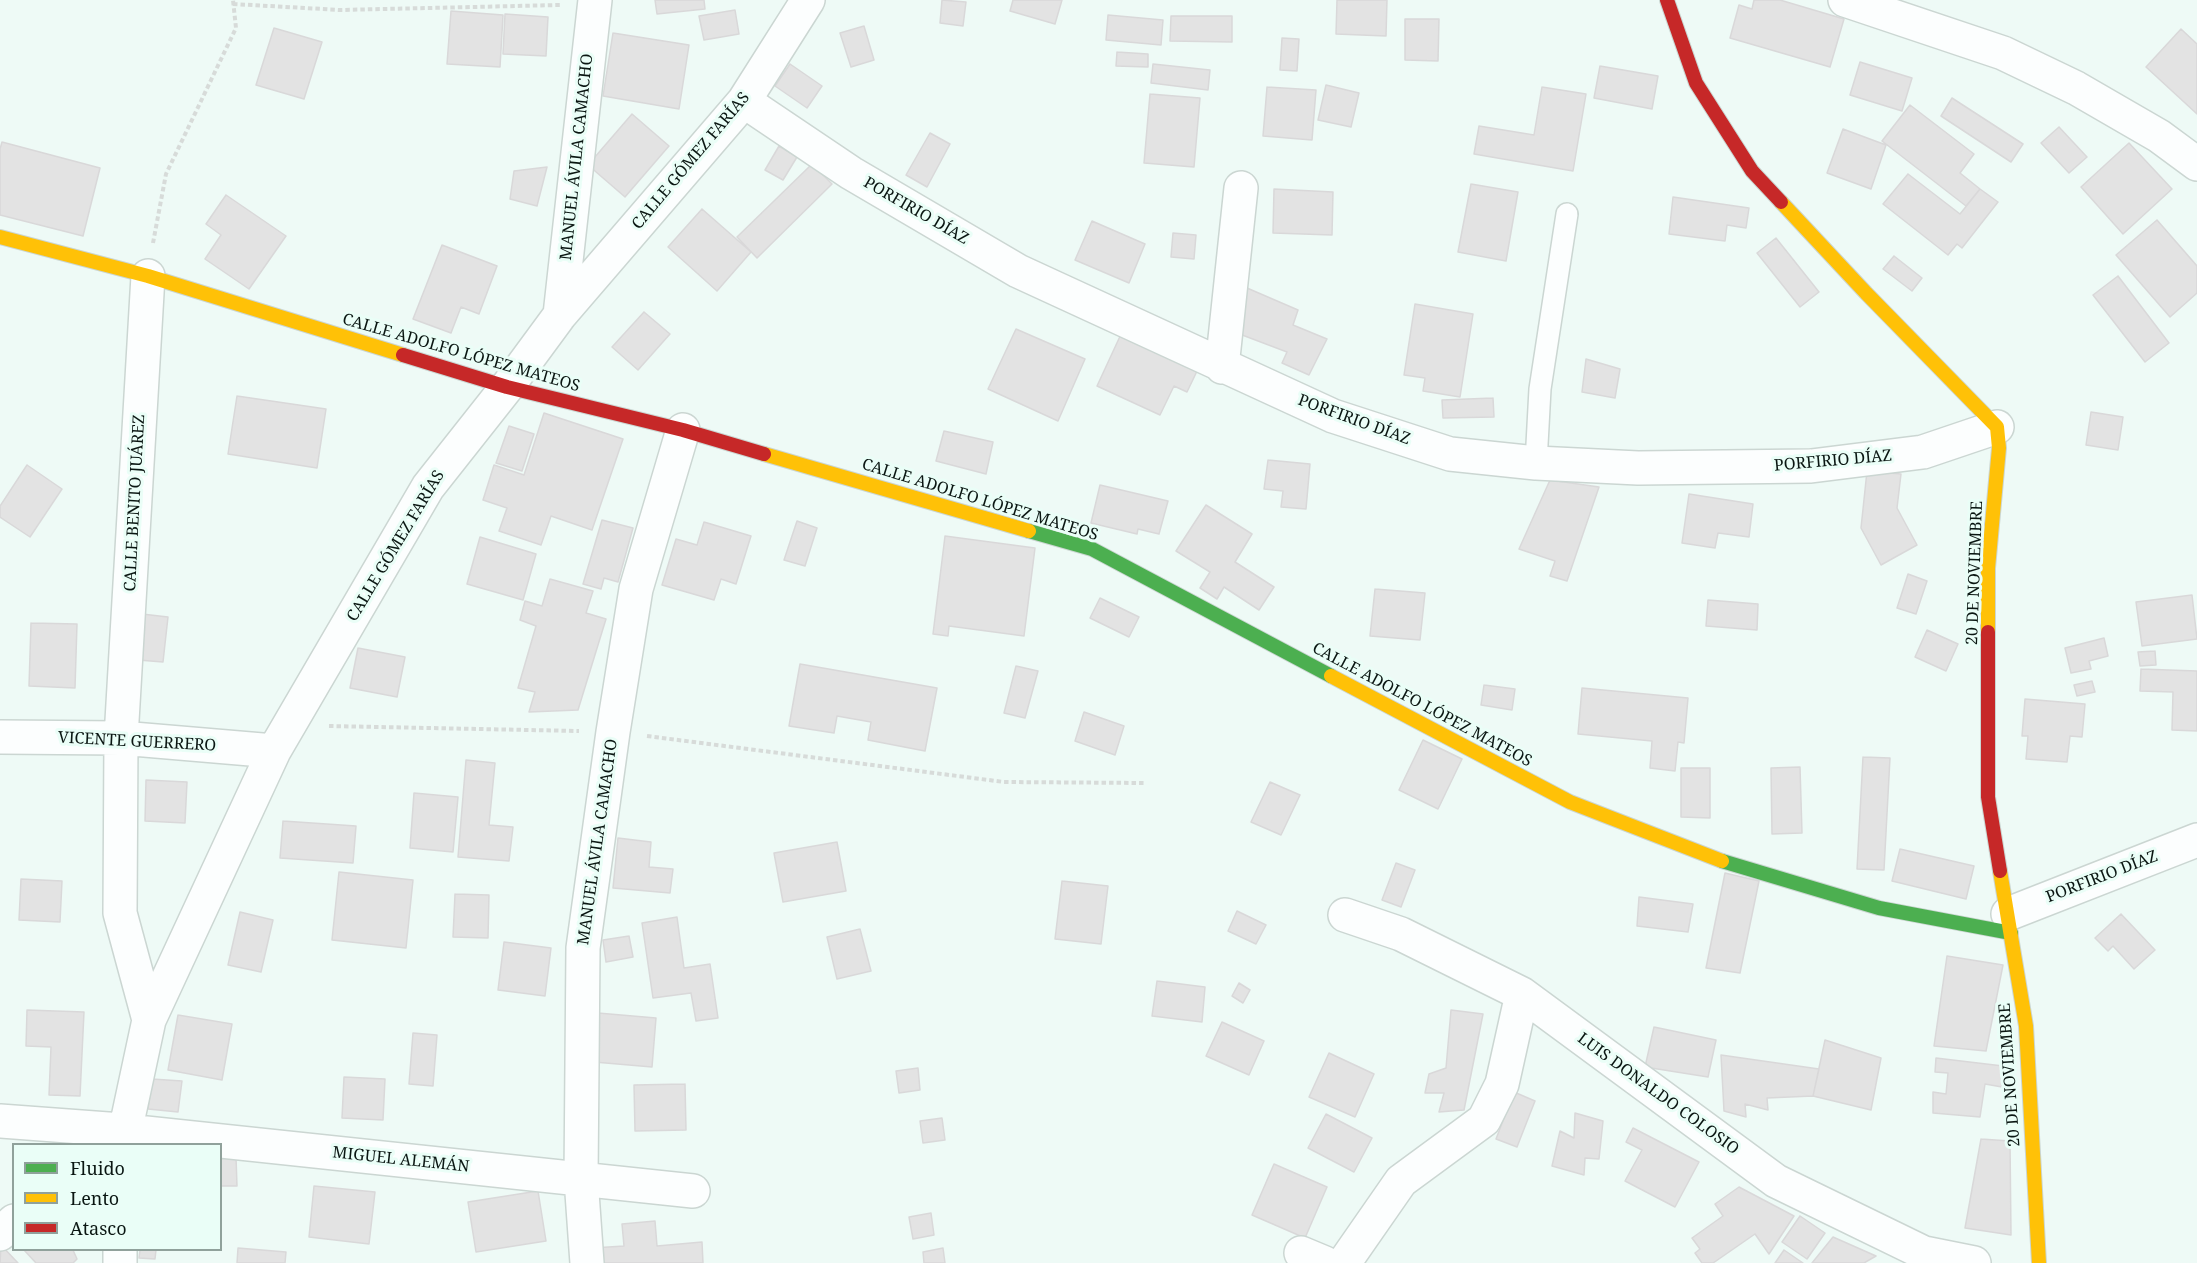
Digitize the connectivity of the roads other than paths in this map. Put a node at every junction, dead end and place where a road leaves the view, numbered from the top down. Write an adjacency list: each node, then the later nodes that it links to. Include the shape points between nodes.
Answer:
1 (808, 0): 5 (street, CALLE GÓMEZ FARÍAS)
2 (1667, 0): 14 (street, via 1696,82 1752,171)
3 (1845, 0): 6 (street, via 2003,53 2076,88)
4 (594, 2): 11 (street, MANUEL ÁVILA CAMACHO)
5 (744, 101): 11 (street, CALLE GÓMEZ FARÍAS); 12 (street, PORFIRIO DÍAZ, via 851,173 1018,271)
6 (2197, 164)
7 (1241, 188): 12 (street)
8 (1567, 214): 16 (lane, via 1540,389)
9 (0, 237): 10 (street, CALLE ADOLFO LÓPEZ MATEOS)
10 (148, 276): 13 (street, CALLE ADOLFO LÓPEZ MATEOS); 18 (street, CALLE BENITO JUÁREZ)
11 (560, 315): 13 (street, CALLE GÓMEZ FARÍAS)
12 (1222, 367): 16 (street, PORFIRIO DÍAZ, via 1333,416 1450,454)
13 (507, 387): 15 (street, CALLE ADOLFO LÓPEZ MATEOS); 19 (street, CALLE GÓMEZ FARÍAS, via 428,487)
14 (1997, 427): 16 (street, PORFIRIO DÍAZ, via 1923,452 1811,466 1638,468); 22 (street, 20 DE NOVIEMBRE, via 1999,448 1988,568 1988,797)
15 (683, 430): 22 (street, CALLE ADOLFO LÓPEZ MATEOS, via 1092,549 1570,802 1731,864 1879,908); 29 (street, MANUEL ÁVILA CAMACHO, via 636,589 583,948)
16 (1536, 463)
17 (0, 737): 18 (street, VICENTE GUERRERO)
18 (121, 738): 19 (street, VICENTE GUERRERO); 24 (street, CALLE BENITO JUÁREZ, via 120,913)
19 (281, 738): 24 (street, CALLE GÓMEZ FARÍAS)
20 (2197, 840): 22 (street, PORFIRIO DÍAZ)
21 (1345, 915): 23 (street, LUIS DONALDO COLOSIO, via 1401,934)
22 (2009, 923): 36 (street, 20 DE NOVIEMBRE, via 2026,1026)
23 (1522, 993): 34 (street, via 1502,1084 1484,1120 1401,1181); 35 (street, LUIS DONALDO COLOSIO, via 1776,1181 1924,1253)
24 (149, 1020): 26 (street, CALLE GÓMEZ FARÍAS)
25 (0, 1121): 26 (street, MIGUEL ALEMÁN)
26 (113, 1137): 27 (street, MIGUEL ALEMÁN)
27 (180, 1143)
28 (222, 1147): 29 (street, MIGUEL ALEMÁN)
29 (581, 1179): 30 (street, MIGUEL ALEMÁN); 33 (street, MANUEL ÁVILA CAMACHO)
30 (693, 1191)
31 (12, 1223): 32 (street)
32 (0, 1234)
33 (586, 1263)
34 (1344, 1263)
35 (1974, 1263)
36 (2040, 1263)

